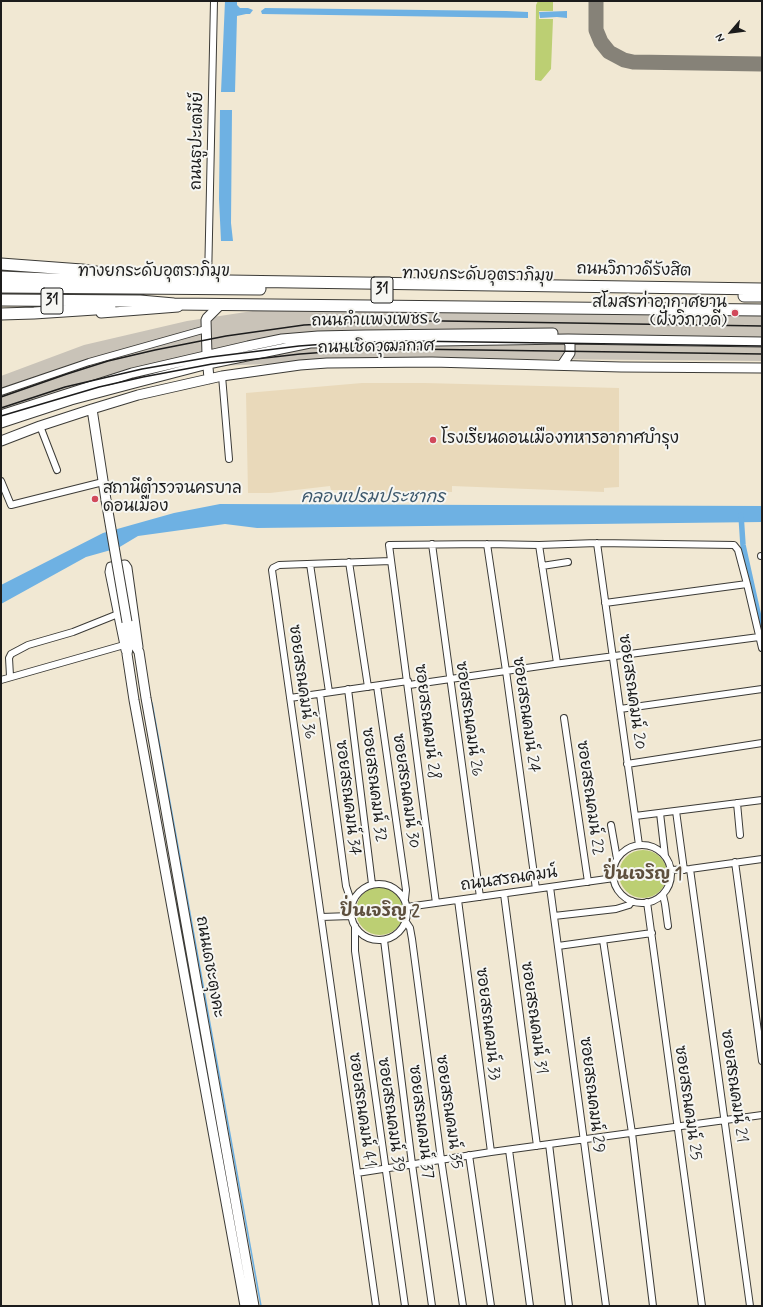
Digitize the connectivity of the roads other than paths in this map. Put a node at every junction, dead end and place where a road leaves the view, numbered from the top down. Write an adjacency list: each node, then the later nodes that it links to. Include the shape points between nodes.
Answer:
1 (214, 1): 5 (street, ถนนธูปะเตมีย์)
2 (1, 264): 4 (highway, via 82,270)
3 (1, 277): 4 (highway, ถนนวิภาวดีรังสิต / 31, via 98,281)
4 (161, 280): 5 (highway, ถนนวิภาวดีรังสิต / 31)
5 (208, 281): 7 (highway, ถนนวิภาวดีรังสิต / 31)
6 (1, 287): 8 (highway, ทางยกระดับอุตราภิมุข / 31)
7 (762, 289)
8 (762, 296)
9 (1, 299): 10 (highway, 31); 15 (highway, ทางยกระดับอุตราภิมุข / 31, via 314,299)
10 (16, 300): 11 (highway); 12 (highway, 31, via 140,301)
11 (1, 304)
12 (174, 304): 13 (highway, 31); 17 (highway)
13 (196, 304): 14 (highway, 31); 18 (main road, 31, via 158,310); 19 (main road)
14 (221, 304): 16 (highway, 31); 19 (main road)
15 (762, 305)
16 (762, 310)
17 (1, 314)
18 (1, 318)
19 (206, 323): 23 (main road); 28 (street)
20 (762, 337): 23 (main road, ถนนกำแพงเพชร 6, via 533,333 318,336 282,339)
21 (568, 339): 22 (main road, ถนนกำแพงเพชร 6); 23 (main road, ถนนกำแพงเพชร 6, via 310,343); 24 (main road, via 570,353)
22 (762, 342)
23 (207, 360): 27 (main road); 30 (main road, ถนนกำแพงเพชร 6, via 132,373); 31 (main road, ถนนกำแพงเพชร 6, via 71,400)
24 (562, 365): 25 (main road, ถนนเชิดวุฒากาศ); 26 (main road, ถนนเชิดวุฒากาศ, via 327,363)
25 (762, 368)
26 (222, 376): 27 (main road, ถนนเชิดวุฒากาศ); 34 (street)
27 (209, 379): 29 (main road, ถนนเชิดวุฒากาศ)
28 (1, 392)
29 (92, 409): 32 (main road, ถนนเชิดวุฒากาศ); 37 (main road, ถนนเดชะตุงคะ)
30 (1, 415)
31 (1, 424)
32 (40, 426): 33 (main road, ถนนเชิดวุฒากาศ); 35 (street)
33 (1, 441)
34 (228, 459)
35 (57, 470)
36 (1, 480): 37 (street, via 12,505)
37 (103, 482): 50 (main road, ถนนเดชะตุงคะ, bridge)
38 (597, 543): 41 (street); 47 (street, via 734,545 738,550); 48 (street, ซอยสรณคมน์ 20)
39 (432, 544): 40 (street); 42 (street, ซอยสรณคมน์ 28, via 390,545); 59 (street, ซอยสรณคมน์ 26)
40 (487, 544): 41 (street); 57 (street, ซอยสรณคมน์ 24)
41 (539, 545): 46 (street)
42 (391, 560): 43 (street, ซอยสรณคมน์ 36); 61 (street, ซอยสรณคมน์ 28)
43 (349, 562): 45 (street, ซอยสรณคมน์ 36); 63 (street)
44 (568, 562): 46 (street)
45 (310, 564): 66 (street); 68 (street, ซอยสรณคมน์ 36, via 276,565 272,570)
46 (542, 566): 56 (street)
47 (747, 584): 48 (street); 51 (street)
48 (605, 603): 55 (street, ซอยสรณคมน์ 20)
49 (118, 614): 53 (main road); 54 (main road, via 110,569 125,565); 58 (street, via 22,648 9,658)
50 (130, 636): 53 (main road, ถนนเดชะตุงคะ); 54 (main road, ถนนเดชะตุงคะ)
51 (759, 637): 52 (street); 55 (street)
52 (762, 648)
53 (126, 649): 58 (street); 112 (main road, ถนนเดชะตุงคะ)
54 (139, 652): 112 (main road, ถนนเดชะตุงคะ)
55 (613, 656): 56 (street); 69 (street, ซอยสรณคมน์ 20)
56 (557, 664): 57 (street)
57 (506, 671): 59 (street); 91 (street, ซอยสรณคมน์ 24)
58 (10, 676): 60 (street)
59 (450, 678): 61 (street); 94 (street, ซอยสรณคมน์ 26)
60 (1, 680)
61 (408, 683): 62 (street); 99 (street, ซอยสรณคมน์ 28)
62 (377, 686): 63 (street); 95 (street, ซอยสรณคมน์ 30, via 406,890)
63 (368, 687): 64 (street)
64 (348, 689): 66 (street); 89 (street, ซอยสรณคมน์ 32)
65 (762, 689): 69 (street)
66 (329, 692): 67 (street)
67 (320, 694): 68 (street); 100 (street, ซอยสรณคมน์ 34, via 346,886)
68 (290, 698): 104 (street, ซอยสรณคมน์ 36)
69 (620, 709): 72 (street, ซอยสรณคมน์ 20)
70 (564, 718): 88 (street, ซอยสรณคมน์ 22)
71 (762, 743): 72 (street)
72 (627, 764): 77 (street, ซอยสรณคมน์ 20)
73 (762, 800): 74 (street)
74 (737, 803): 75 (street); 79 (street)
75 (676, 811): 76 (street); 86 (street, ซอยสรณคมน์ 21)
76 (660, 813): 77 (street); 81 (street)
77 (635, 816): 80 (street, ซอยสรณคมน์ 20)
78 (611, 825): 82 (street)
79 (740, 835)
80 (639, 845): 81 (street, via 649,845); 82 (street, via 626,850)
81 (665, 856): 85 (street)
82 (617, 859): 87 (street)
83 (762, 859): 84 (street)
84 (735, 862): 86 (street); 113 (street)
85 (671, 870): 86 (street); 93 (street, via 670,883)
86 (687, 870): 115 (street, ซอยสรณคมน์ 21)
87 (614, 878): 88 (street, ถนนสรณคมน์); 97 (street, via 620,892)
88 (588, 882): 90 (street, ถนนสรณคมน์)
89 (372, 884): 95 (street, via 391,886); 100 (street, via 360,891)
90 (550, 887): 91 (street, ถนนสรณคมน์); 103 (street, ซอยสรณคมน์ 29)
91 (536, 889): 92 (street, ถนนสรณคมน์)
92 (504, 894): 94 (street, ถนนสรณคมน์); 120 (street, ซอยสรณคมน์ 31)
93 (663, 894): 98 (street); 107 (street)
94 (480, 897): 96 (street, ถนนสรณคมน์)
95 (405, 899): 101 (street)
96 (458, 900): 99 (street, ถนนสรณคมน์); 122 (street, ซอยสรณคมน์ 33)
97 (632, 901): 98 (street); 103 (street, via 629,905 616,909)
98 (647, 902): 108 (street, ซอยสรณคมน์ 25)
99 (436, 903): 101 (street, ถนนสรณคมน์)
100 (352, 904): 102 (street)
101 (407, 907): 105 (street)
102 (351, 916): 104 (street); 106 (street)
103 (554, 916): 111 (street, ซอยสรณคมน์ 29)
104 (321, 917): 127 (street, ซอยสรณคมน์ 41)
105 (406, 922): 109 (street, via 397,934); 124 (street, ซอยสรณคมน์ 35, via 412,939)
106 (355, 926): 109 (street, via 367,938); 126 (street, ซอยสรณคมน์ 39, via 355,952)
107 (668, 926)
108 (652, 933): 110 (street); 116 (street, ซอยสรณคมน์ 25)
109 (384, 940): 125 (street, ซอยสรณคมน์ 37)
110 (603, 940): 111 (street); 117 (street)
111 (558, 946): 118 (street, ซอยสรณคมน์ 29)
112 (194, 997): 128 (main road, ถนนเดชะตุงคะ)
113 (762, 1061)
114 (762, 1116): 115 (street)
115 (725, 1120): 116 (street); 141 (street, ซอยสรณคมน์ 21)
116 (677, 1128): 117 (street); 140 (street, ซอยสรณคมน์ 25)
117 (632, 1133): 118 (street); 139 (street)
118 (584, 1140): 119 (street); 138 (street, ซอยสรณคมน์ 29)
119 (549, 1144): 120 (street); 137 (street)
120 (537, 1146): 121 (street)
121 (509, 1150): 122 (street); 136 (street)
122 (491, 1152): 123 (street)
123 (469, 1155): 124 (street); 135 (street)
124 (441, 1159): 125 (street); 134 (street, ซอยสรณคมน์ 35)
125 (412, 1164): 126 (street); 133 (street, ซอยสรณคมน์ 37)
126 (385, 1168): 127 (street); 132 (street, ซอยสรณคมน์ 39)
127 (357, 1173): 131 (street, ซอยสรณคมน์ 41)
128 (236, 1231): 129 (main road, ถนนเดชะตุงคะ); 130 (main road, ถนนเดชะตุงคะ)
129 (245, 1306)
130 (254, 1306)
131 (376, 1306)
132 (405, 1306)
133 (432, 1306)
134 (463, 1306)
135 (491, 1306)
136 (530, 1306)
137 (569, 1306)
138 (606, 1306)
139 (654, 1306)
140 (702, 1306)
141 (750, 1306)

